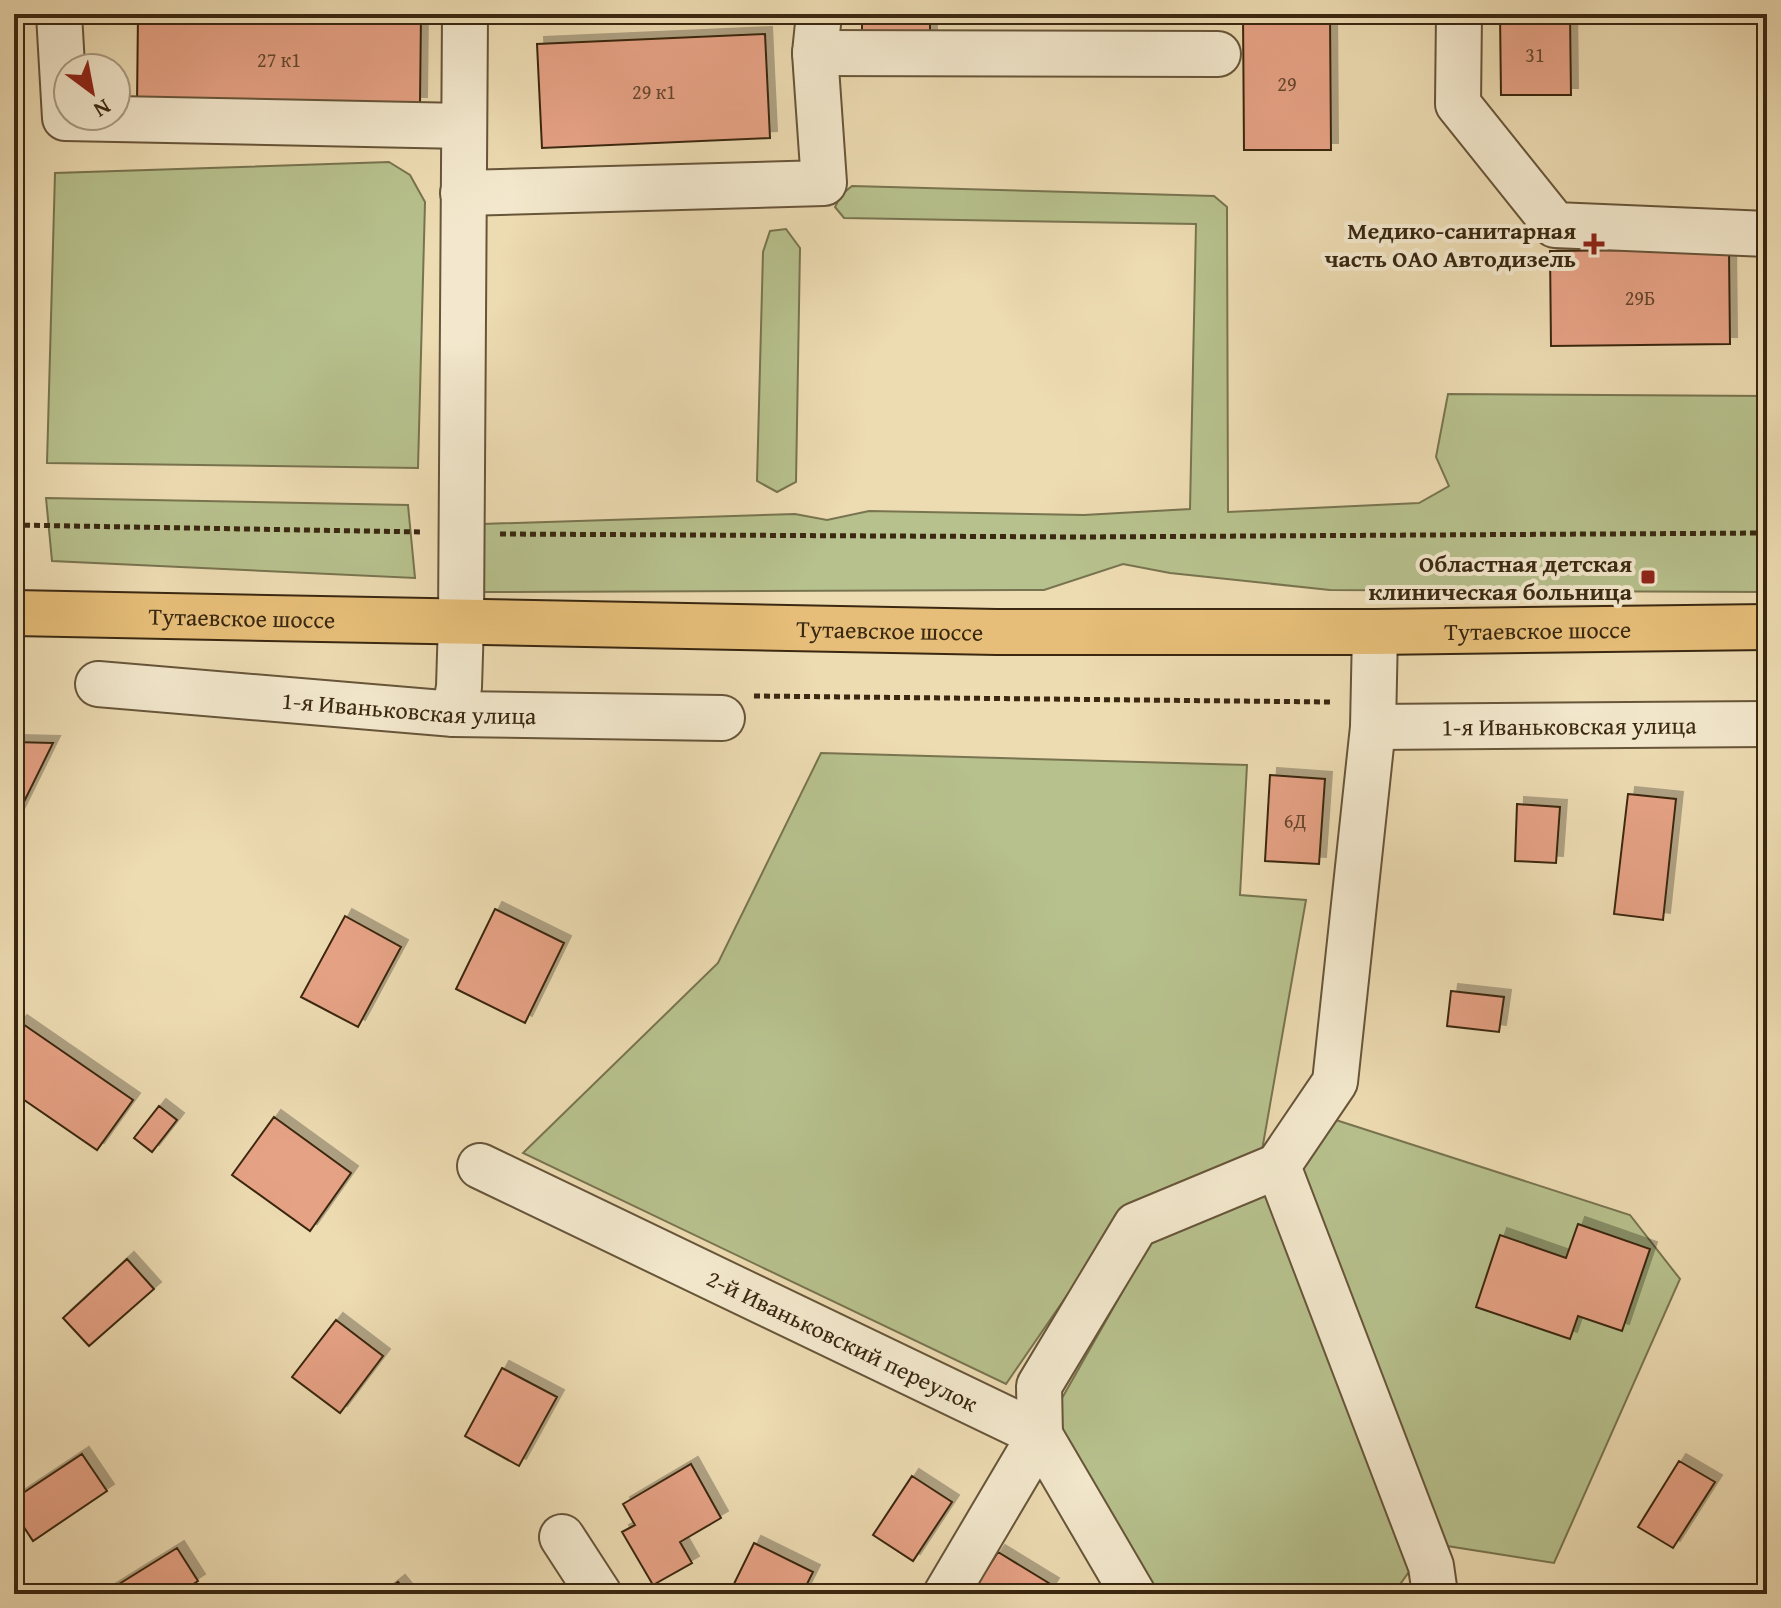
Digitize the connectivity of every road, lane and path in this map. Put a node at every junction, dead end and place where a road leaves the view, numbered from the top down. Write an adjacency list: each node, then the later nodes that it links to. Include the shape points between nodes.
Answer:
1 (59, 14): 6 (street, via 65,118)
2 (465, 14): 6 (street)
3 (1459, 14): 8 (street, via 1458,104 1555,225)
4 (817, 34): 5 (street); 7 (street, via 824,183)
5 (1218, 54)
6 (464, 126): 7 (street)
7 (463, 193): 10 (street)
8 (1767, 234)
9 (14, 525): 10 (path)
10 (462, 533): 11 (path); 13 (street)
11 (1767, 533)
12 (14, 613): 13 (main road, Тутаевское шоссе)
13 (461, 622): 15 (main road, Тутаевское шоссе, via 997,632); 17 (street)
14 (1767, 627): 15 (main road, Тутаевское шоссе)
15 (1375, 632): 20 (street)
16 (98, 684): 17 (street, 1-я Иваньковская улица)
17 (454, 714): 18 (street, 1-я Иваньковская улица)
18 (722, 718)
19 (1767, 724): 20 (street, 1-я Иваньковская улица)
20 (1373, 727): 22 (street, via 1335,1082)
21 (480, 1166): 23 (street, 2-й Иваньковский переулок)
22 (1278, 1166): 23 (street, via 1136,1225 1039,1386); 28 (street, via 1431,1566)
23 (1040, 1435): 26 (street); 27 (street)
24 (562, 1537): 25 (street)
25 (599, 1594)
26 (946, 1594)
27 (1133, 1594)
28 (1435, 1594)

